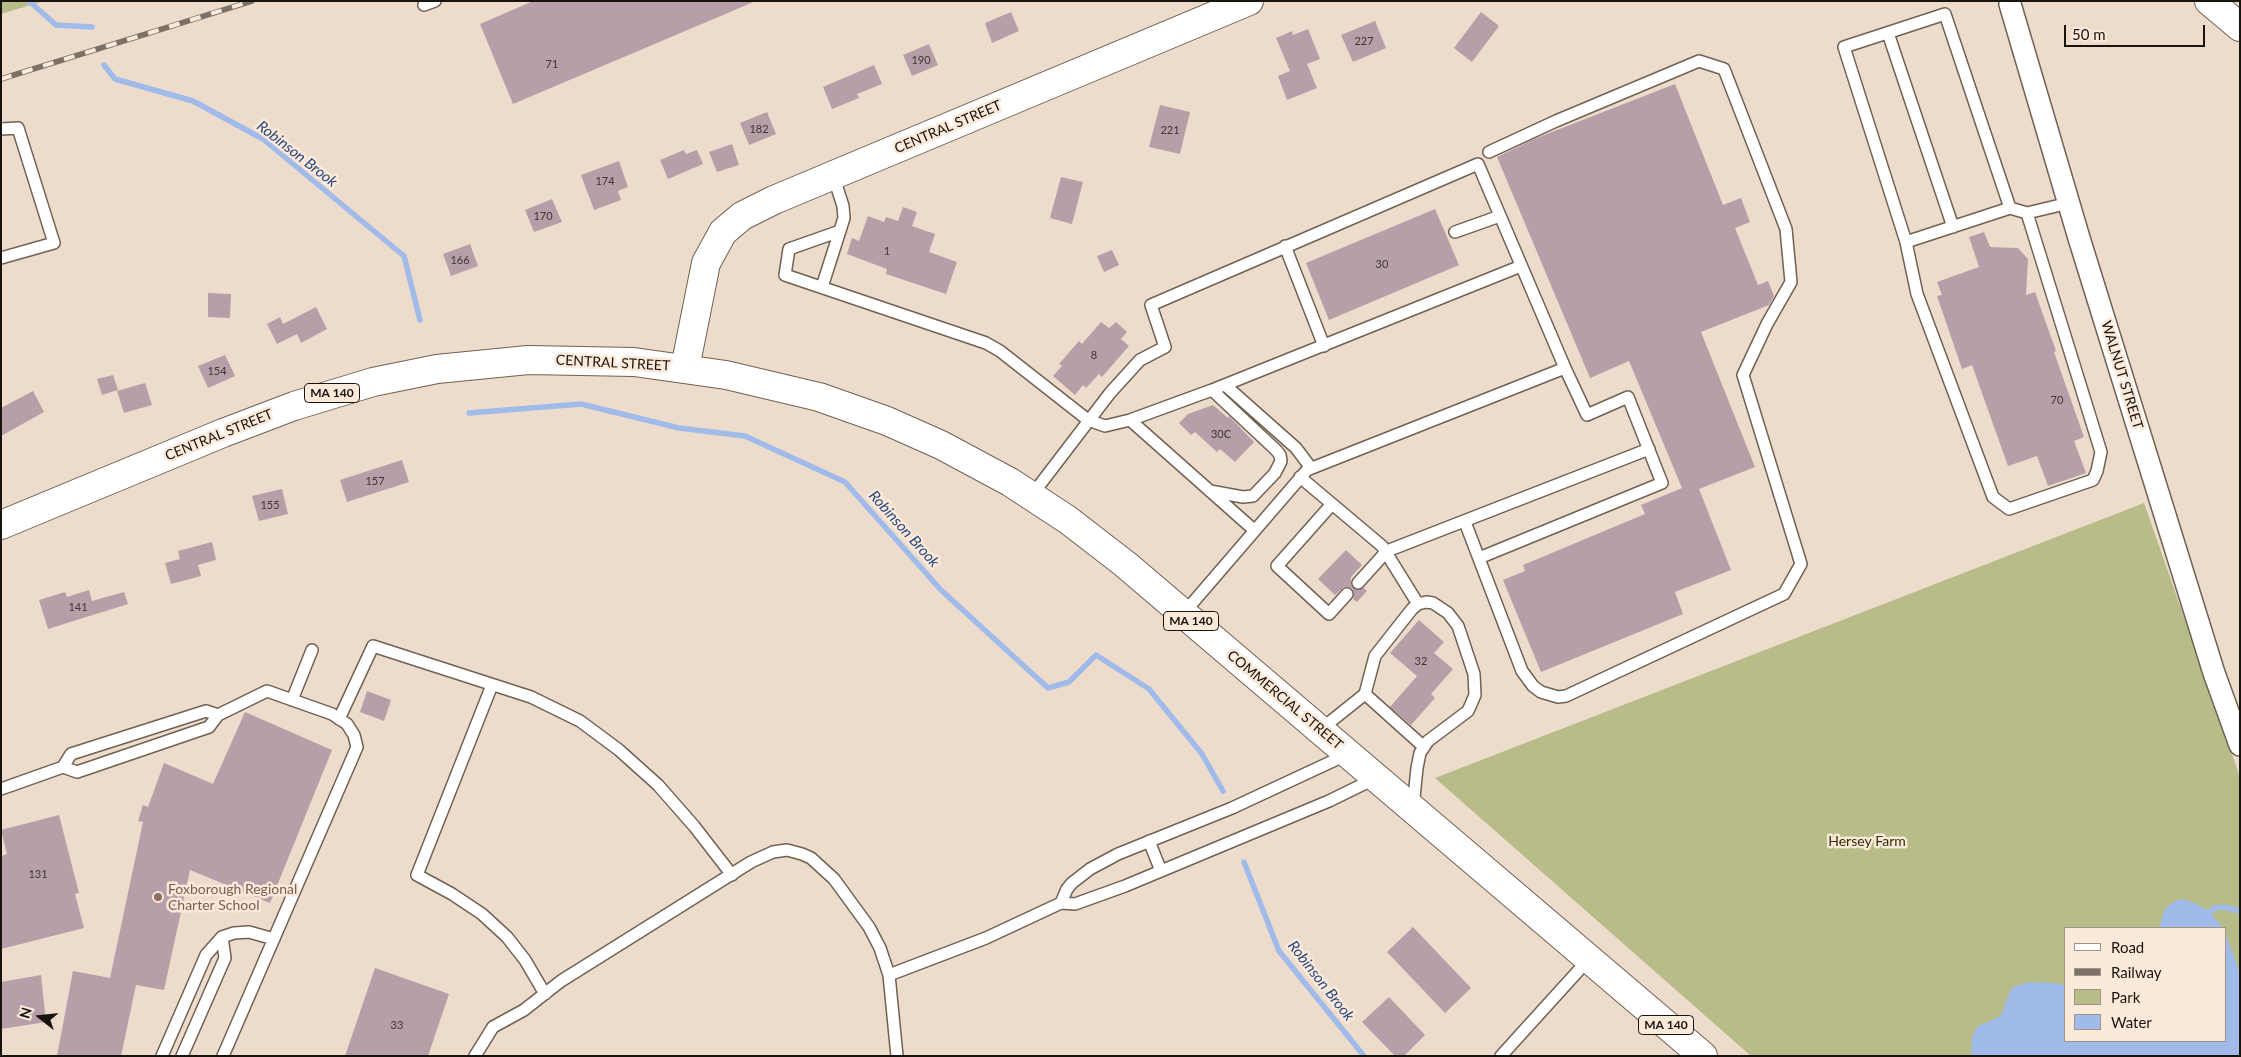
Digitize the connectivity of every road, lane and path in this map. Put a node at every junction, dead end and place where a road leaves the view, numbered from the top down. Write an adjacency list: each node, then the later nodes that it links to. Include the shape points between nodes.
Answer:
1 (1249, 1): 8 (main road, CENTRAL STREET)
2 (2209, 1): 4 (main road)
3 (2010, 4): 9 (street, WALNUT STREET)
4 (2240, 28)
5 (1888, 33): 10 (lane, via 1945,14); 13 (lane); 16 (lane, via 1844,47)
6 (1, 129): 18 (lane, via 18,128 54,243)
7 (1489, 152): 38 (lane, via 1700,61 1724,69 1786,229 1790,282 1743,375 1801,564 1784,594 1558,697 1541,692 1522,671)
8 (833, 175): 14 (lane, via 844,212); 22 (main road, CENTRAL STREET, via 754,209 723,232 713,246 703,272)
9 (2069, 203): 11 (lane); 50 (street, WALNUT STREET, via 2214,673)
10 (2010, 208): 11 (lane); 13 (lane)
11 (2027, 213): 16 (lane, via 2101,452 2092,480 2009,509 1993,498 1917,294)
12 (1500, 216): 15 (lane); 17 (lane, via 1478,164); 19 (lane)
13 (1952, 227): 16 (lane)
14 (840, 231): 20 (lane); 20 (lane, via 789,249 784,275)
15 (1455, 232)
16 (1906, 242)
17 (1285, 246): 21 (lane); 26 (lane, via 1151,305 1165,347 1133,367)
18 (1, 258)
19 (1521, 266): 21 (lane); 23 (lane)
20 (822, 287): 26 (lane, via 986,343)
21 (1324, 346): 24 (lane)
22 (685, 368): 32 (main road, COMMERCIAL STREET / MA 140, via 782,387 854,409 941,444); 35 (main road, CENTRAL STREET / MA 140, via 626,362 528,360 456,366 386,379 311,400 243,425)
23 (1565, 368): 28 (lane, via 1587,415 1628,397); 29 (lane)
24 (1225, 385): 25 (lane); 29 (lane, via 1296,448)
25 (1212, 390): 27 (lane); 31 (lane, via 1276,450 1281,461 1275,473 1253,496)
26 (1088, 420): 27 (lane, via 1105,426); 32 (lane)
27 (1130, 420): 31 (lane)
28 (1649, 449): 34 (lane); 38 (lane, via 1662,483)
29 (1311, 468): 30 (lane)
30 (1300, 477): 33 (lane); 36 (lane)
31 (1210, 491): 36 (lane)
32 (1032, 495): 42 (main road, COMMERCIAL STREET / MA 140, via 1090,536)
33 (1332, 504): 37 (lane); 40 (lane, via 1277,566 1329,614)
34 (1465, 522): 37 (lane); 38 (lane)
35 (1, 525)
36 (1254, 530): 42 (lane)
37 (1387, 551): 39 (lane); 41 (lane)
38 (1479, 558)
39 (1358, 582)
40 (1347, 594)
41 (1418, 604): 45 (lane, via 1378,650); 51 (lane, via 1433,603 1454,620 1476,688 1468,712)
42 (1183, 614): 49 (main road, COMMERCIAL STREET / MA 140)
43 (312, 650): 46 (lane)
44 (492, 685): 48 (lane, via 373,646); 59 (lane, via 531,697 580,721 619,750 664,792); 65 (lane, via 417,875 482,914 507,937)
45 (1365, 694): 49 (lane); 51 (lane)
46 (292, 700): 47 (lane, via 266,691); 48 (lane)
47 (218, 715): 53 (lane, via 209,727 77,772); 53 (lane, via 206,710 71,754)
48 (339, 719): 62 (lane, via 354,735 356,747)
49 (1320, 730): 52 (main road, COMMERCIAL STREET / MA 140)
50 (2240, 745)
51 (1424, 747): 56 (lane, via 1417,768)
52 (1348, 754): 54 (main road, COMMERCIAL STREET / MA 140); 57 (lane, via 1232,808)
53 (63, 767): 55 (lane)
54 (1377, 778): 56 (main road, COMMERCIAL STREET / MA 140); 58 (lane)
55 (1, 789)
56 (1413, 809): 63 (main road, COMMERCIAL STREET / MA 140)
57 (1149, 841): 58 (lane); 60 (lane, via 1090,869 1067,889)
58 (1161, 871): 60 (lane, via 1089,900)
59 (732, 875): 64 (lane, via 773,852 795,852 811,858 834,879 869,927); 65 (lane)
60 (1061, 903): 64 (lane, via 986,938)
61 (222, 937): 62 (lane, via 249,932); 66 (lane, via 206,954); 67 (lane, via 225,958)
62 (274, 939): 68 (lane)
63 (1589, 958): 71 (lane); 72 (main road, COMMERCIAL STREET / MA 140)
64 (890, 975): 70 (lane)
65 (545, 994): 69 (lane, via 493,1027)
66 (162, 1056)
67 (182, 1056)
68 (223, 1056)
69 (475, 1056)
70 (897, 1056)
71 (1501, 1056)
72 (1703, 1056)

